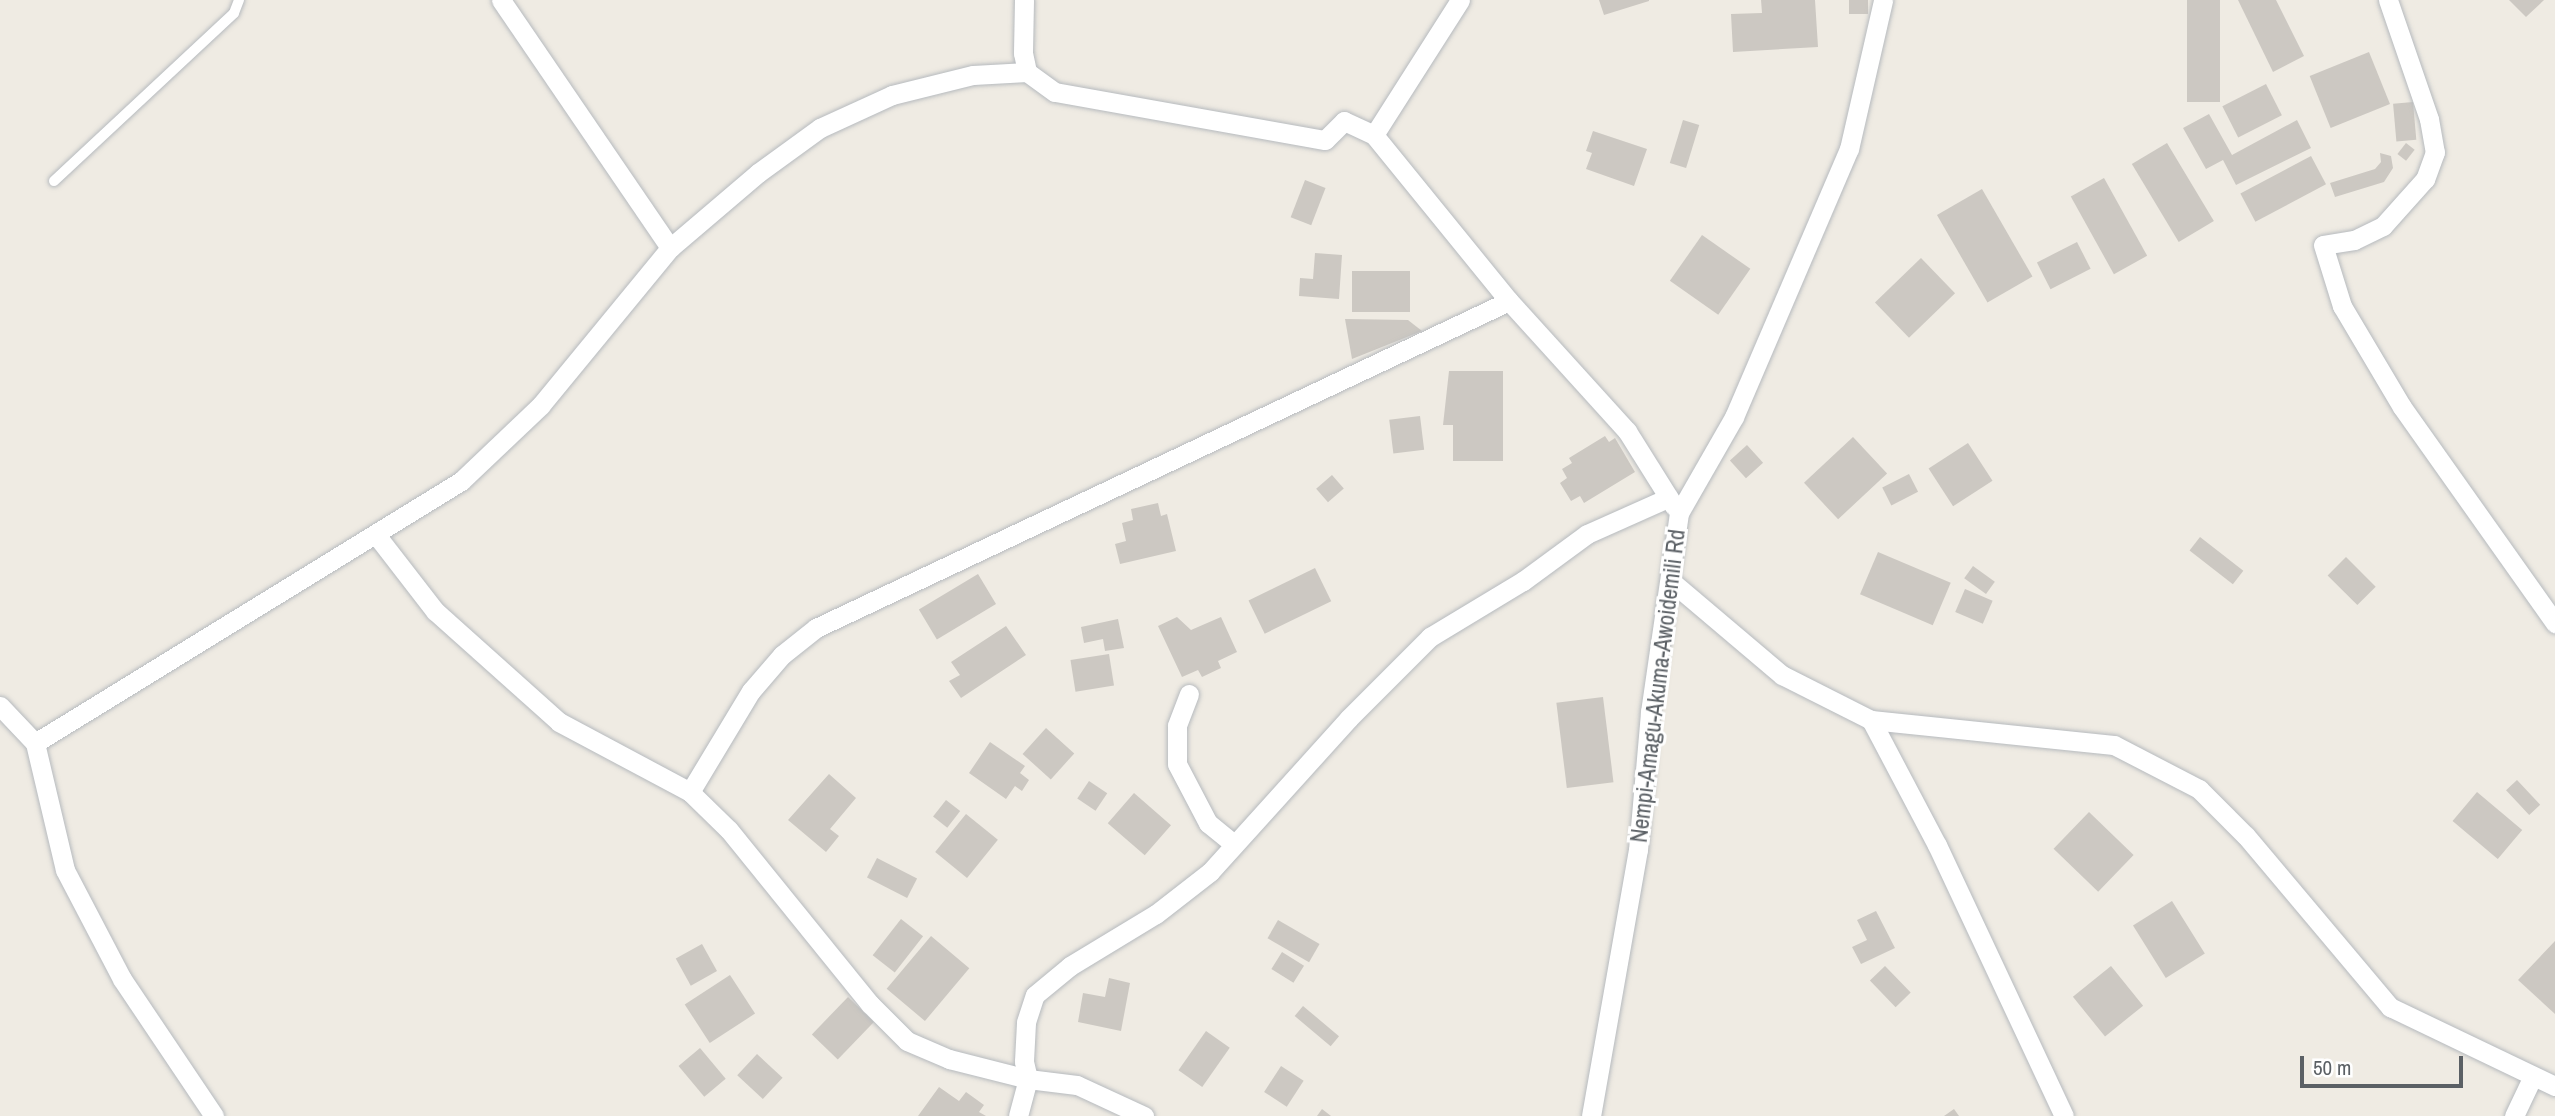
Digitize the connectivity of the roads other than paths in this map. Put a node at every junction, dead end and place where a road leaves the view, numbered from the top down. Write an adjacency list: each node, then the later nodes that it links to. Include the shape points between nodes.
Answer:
1 (239, 0): 9 (lane, via 234,13)
2 (501, 0): 10 (street)
3 (1024, 0): 7 (street)
4 (1460, 0): 8 (street)
5 (1883, 0): 12 (street, Nempi-Amagu-Akuma-Awoidemili Rd, via 1849,149 1734,417)
6 (2388, 0): 15 (street, via 2429,119 2435,152 2425,179 2383,226 2354,240 2323,245 2342,306 2402,407)
7 (1027, 72): 8 (street, via 1055,92 1325,140 1344,121); 10 (street, via 973,75 892,95 820,128)
8 (1374, 135): 11 (street)
9 (54, 181)
10 (670, 248): 13 (street, via 541,405 461,481)
11 (1508, 301): 12 (street, via 1627,431); 20 (street, via 816,628 782,655 751,691)
12 (1674, 505): 14 (street, Nempi-Amagu-Akuma-Awoidemili Rd); 21 (street, via 1587,534 1523,581 1430,637)
13 (377, 536): 19 (street, via 147,671); 20 (street, via 435,611 559,722)
14 (1673, 583): 18 (street, via 1782,675); 28 (street, Nempi-Amagu-Akuma-Awoidemili Rd, via 1650,712 1638,850)
15 (2555, 623)
16 (1189, 694): 21 (street, via 1177,726 1177,764 1208,823)
17 (0, 706): 19 (street)
18 (1871, 720): 22 (street, via 2114,744 2199,789 2246,836 2390,1007); 29 (street, via 1937,845)
19 (35, 743): 25 (street, via 65,870 122,979)
20 (691, 792): 23 (street, via 729,830 870,1004 907,1041 949,1059)
21 (1234, 844): 23 (street, via 1210,872 1156,914 1102,944 1035,995 1026,1022)
22 (2533, 1076): 24 (street); 30 (street)
23 (1028, 1079): 26 (street); 27 (street, via 1077,1085)
24 (2555, 1086)
25 (214, 1116)
26 (1018, 1116)
27 (1144, 1116)
28 (1591, 1116)
29 (2064, 1116)
30 (2514, 1116)

